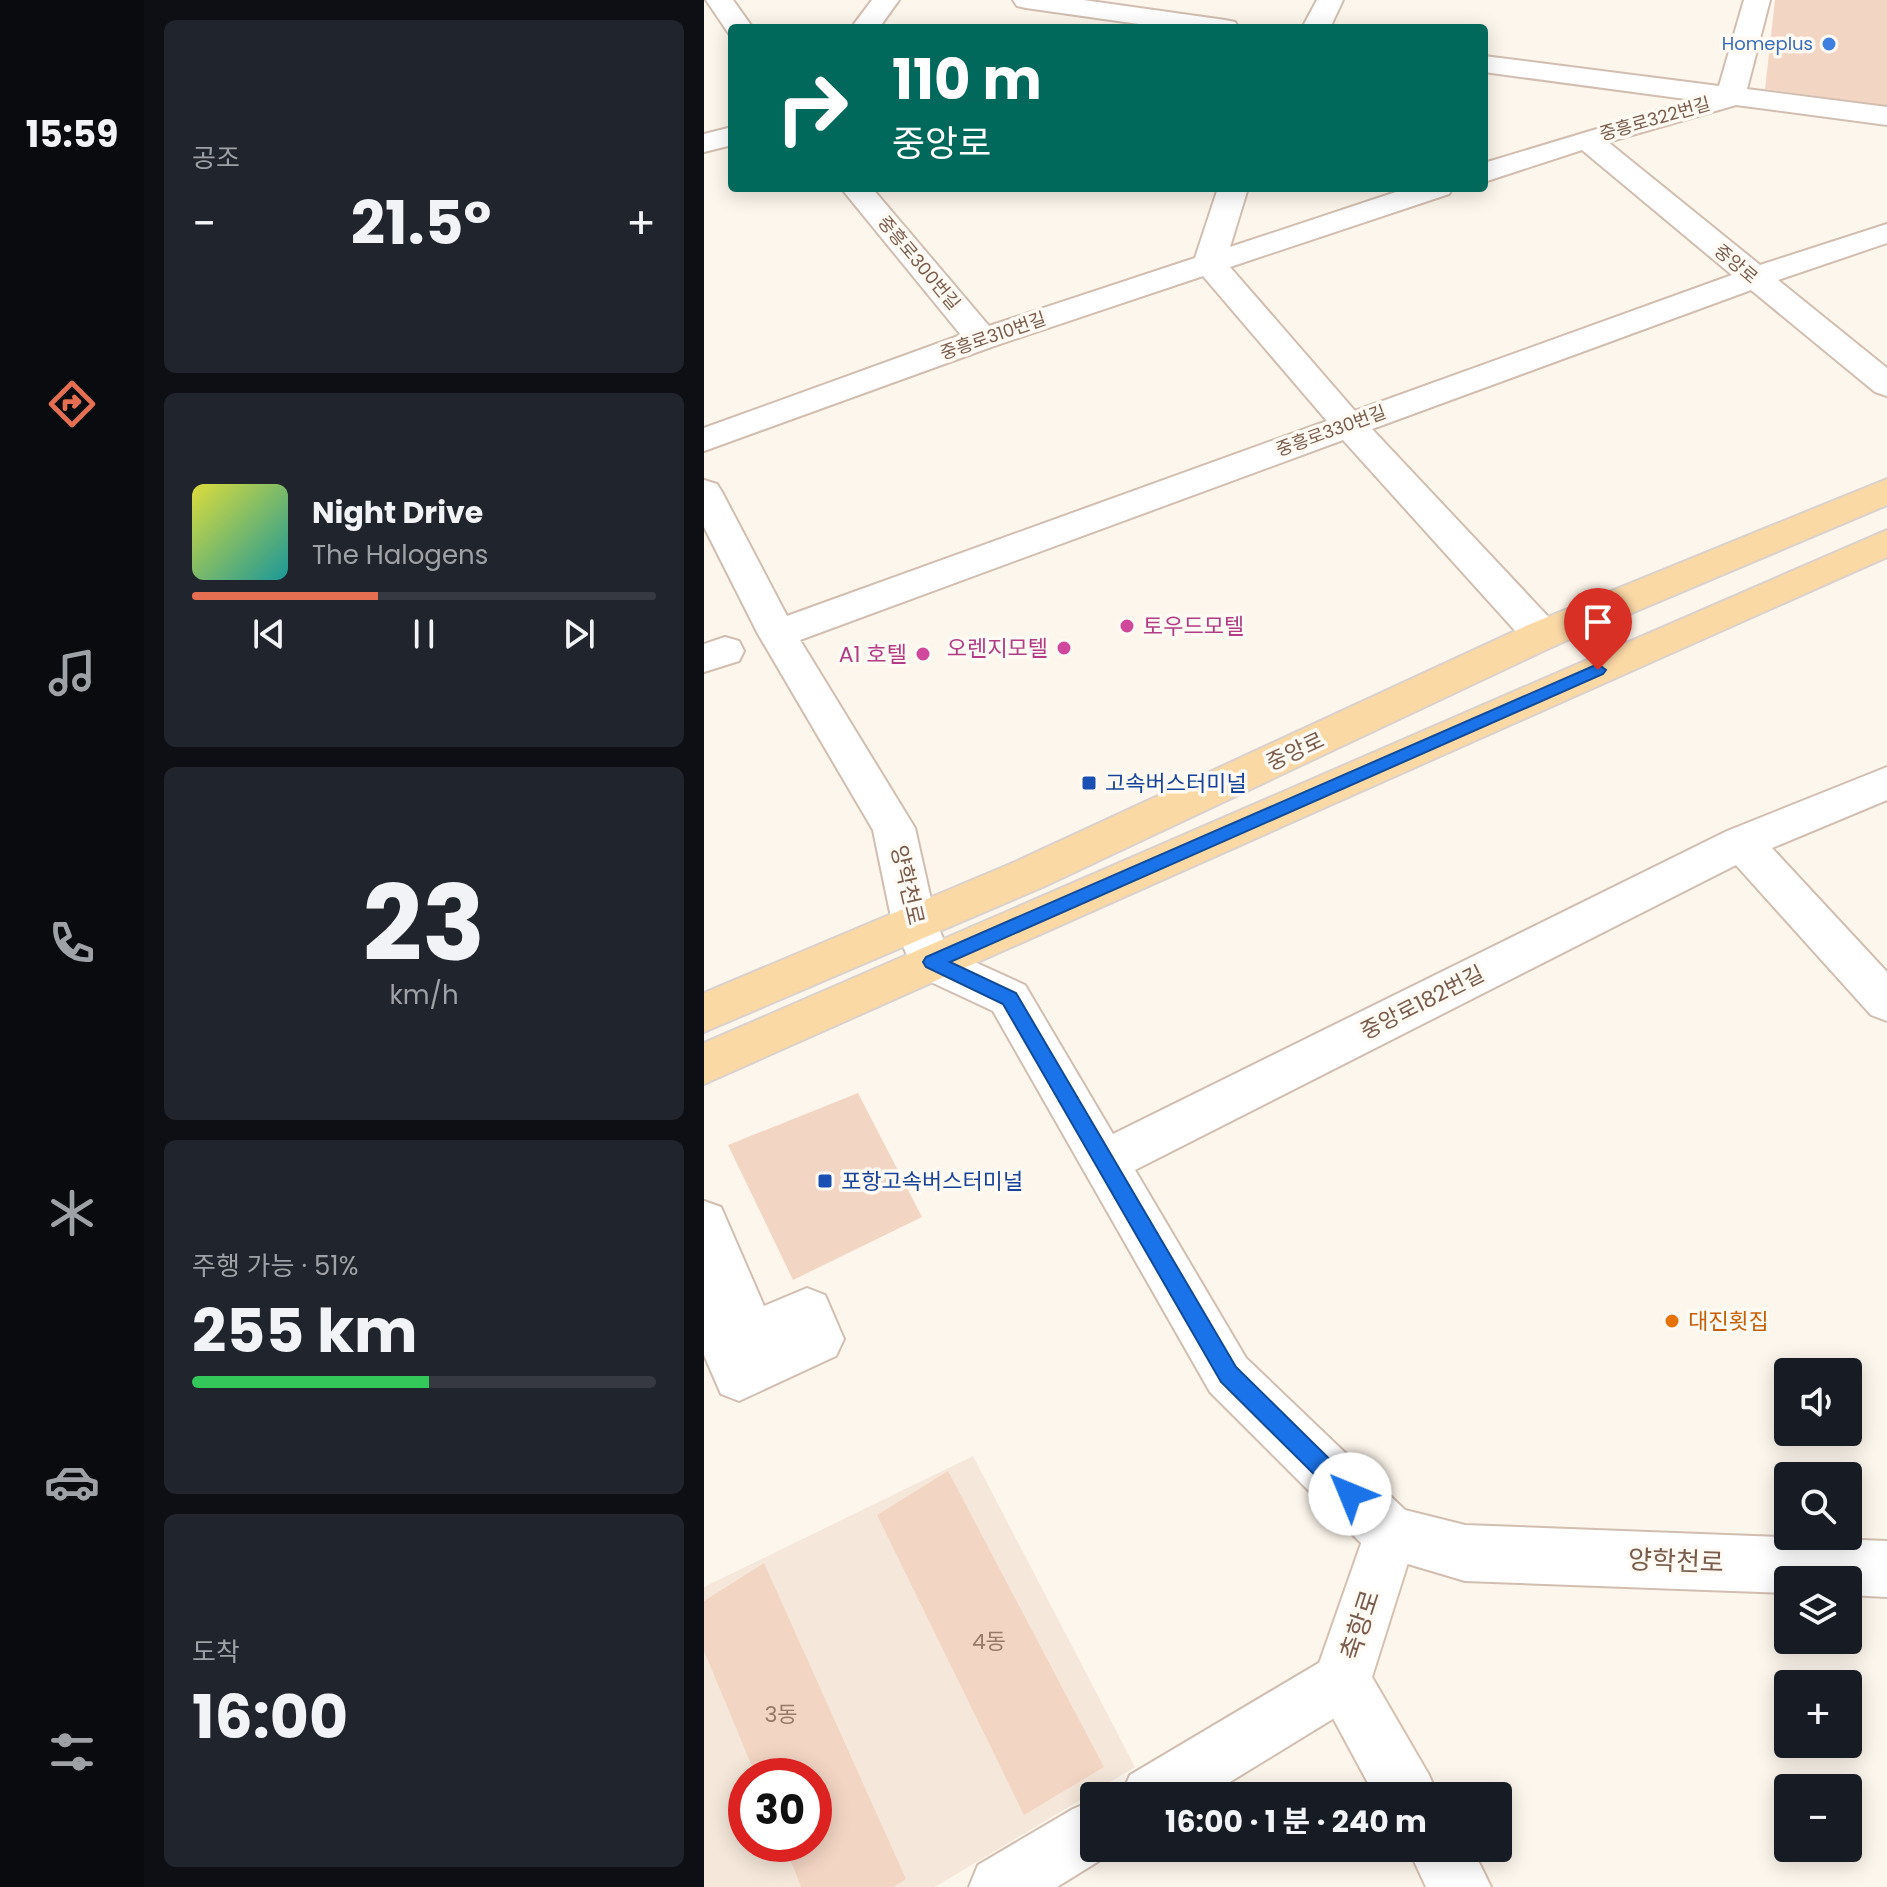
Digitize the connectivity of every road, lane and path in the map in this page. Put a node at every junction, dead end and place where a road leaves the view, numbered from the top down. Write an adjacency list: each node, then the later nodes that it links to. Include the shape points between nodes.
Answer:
1 (719, 0): 6 (street)
2 (886, 0): 7 (street)
3 (1026, 0): 8 (street)
4 (1330, 0): 9 (street)
5 (1757, 0): 11 (street, 중흥로322번길)
6 (736, 24)
7 (868, 24)
8 (1197, 24)
9 (1318, 24)
10 (1488, 65): 11 (street)
11 (1730, 98): 12 (street); 14 (street, 중흥로322번길)
12 (1887, 116)
13 (728, 137): 15 (street)
14 (1586, 139): 16 (street, 중흥로322번길); 22 (street, 중앙로)
15 (704, 143)
16 (1488, 172)
17 (859, 192): 23 (street, 중흥로300번길)
18 (1232, 192): 21 (street)
19 (1426, 192): 21 (street)
20 (1887, 233): 22 (street, 중흥로330번길)
21 (1209, 263): 23 (street, 중흥로310번길); 25 (street)
22 (1753, 278): 24 (street, 중앙로); 25 (street, 중흥로330번길)
23 (982, 339): 26 (street, 중흥로310번길)
24 (1887, 385)
25 (1349, 425): 30 (street, 중흥로330번길); 31 (street)
26 (704, 440)
27 (1887, 491): 31 (main road, 중앙로)
28 (704, 492): 30 (street, 양학천로)
29 (1887, 542): 35 (main road)
30 (777, 634): 34 (street, 양학천로, via 894,828)
31 (1542, 635): 34 (main road, 중앙로, via 1030,874)
32 (1887, 783): 33 (street, 중앙로182번길)
33 (1742, 843): 36 (street); 39 (street, 중앙로182번길)
34 (914, 922): 35 (street, 양학천로); 37 (main road, 중앙로)
35 (932, 962): 38 (main road); 39 (street, via 1009,998)
36 (1887, 1002)
37 (704, 1013)
38 (704, 1064)
39 (1103, 1162): 42 (street, via 1228,1375)
40 (704, 1223): 41 (street, via 752,1336 807,1312 818,1339 739,1376)
41 (704, 1295)
42 (1390, 1534): 43 (street, 양학천로, via 1465,1553); 44 (street, 축항로)
43 (1887, 1569)
44 (1342, 1681): 45 (street); 46 (street, 축항로)
45 (1174, 1782)
46 (1400, 1782)
47 (1080, 1838): 49 (street)
48 (1446, 1862): 50 (street)
49 (1000, 1887)
50 (1460, 1887)

